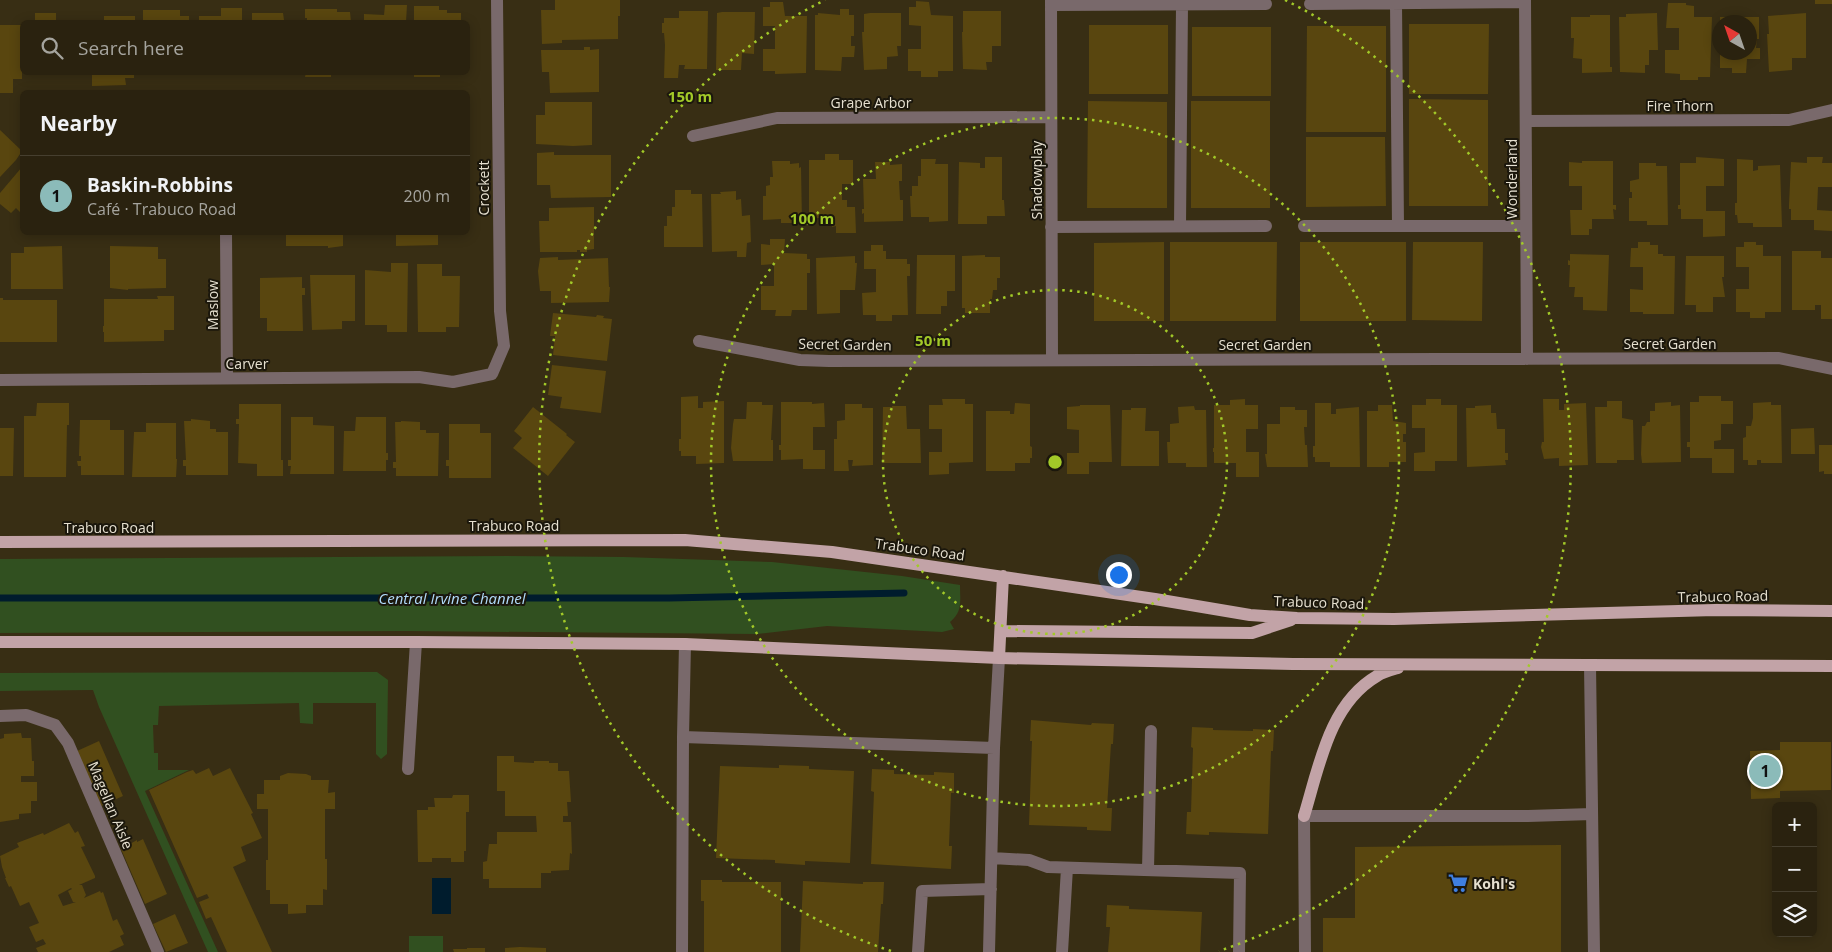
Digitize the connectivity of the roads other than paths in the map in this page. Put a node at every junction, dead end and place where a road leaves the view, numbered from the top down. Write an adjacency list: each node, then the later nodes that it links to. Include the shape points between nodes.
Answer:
1 (497, 0): 23 (street, Crockett, via 500,311 504,346)
2 (1526, 1): 4 (street); 10 (street, Wonderland)
3 (1051, 3): 7 (street); 9 (street, Shadowplay)
4 (1396, 3): 6 (street); 15 (street)
5 (1266, 4): 7 (street)
6 (1310, 4)
7 (1182, 5): 12 (street)
8 (1832, 110): 10 (street, Fire Thorn, via 1789,120)
9 (1051, 117): 11 (street, Grape Arbor, via 777,118); 17 (street, Shadowplay)
10 (1526, 121): 16 (street, Wonderland)
11 (693, 136)
12 (1180, 226): 13 (street); 17 (street)
13 (1266, 226)
14 (1304, 226): 15 (street)
15 (1398, 226): 16 (street)
16 (1526, 226): 20 (street, Wonderland)
17 (1051, 227): 21 (street, Shadowplay)
18 (226, 235): 24 (street, Maslow)
19 (699, 341): 21 (street, Secret Garden, via 800,360)
20 (1527, 359): 21 (street, Secret Garden); 22 (street, Secret Garden, via 1778,358)
21 (1052, 360)
22 (1832, 369)
23 (492, 374): 24 (street, Carver, via 453,382 419,377)
24 (227, 378): 25 (street, Carver)
25 (0, 380)
26 (0, 542): 27 (main road, Trabuco Road, via 684,540 832,552)
27 (1002, 576): 29 (main road, Trabuco Road, via 1250,615); 30 (main road)
28 (1832, 611): 29 (main road, Trabuco Road, via 1715,610 1394,620)
29 (1297, 618): 30 (main road, via 1252,632)
30 (1001, 631): 34 (main road)
31 (0, 642): 32 (main road)
32 (416, 642): 33 (main road); 42 (street)
33 (685, 644): 34 (main road); 40 (street)
34 (998, 658): 35 (main road); 41 (street)
35 (1410, 664): 36 (main road); 44 (main road, via 1379,674 1354,693 1342,710 1327,738)
36 (1590, 665): 37 (main road); 43 (street)
37 (1832, 666)
38 (0, 716): 49 (street, Magellan Aisle, via 26,715 55,725 68,743)
39 (1151, 731): 47 (street)
40 (683, 737): 41 (street); 50 (street)
41 (994, 748): 45 (street)
42 (408, 769)
43 (1592, 814): 44 (street); 56 (street)
44 (1304, 816): 55 (street)
45 (992, 858): 46 (street, via 1028,860 1048,868); 48 (street)
46 (1067, 868): 47 (street); 53 (street)
47 (1148, 870): 54 (street, via 1240,873)
48 (991, 889): 51 (street, via 922,891); 52 (street)
49 (158, 952)
50 (682, 952)
51 (918, 952)
52 (989, 952)
53 (1062, 952)
54 (1239, 952)
55 (1305, 952)
56 (1594, 952)

